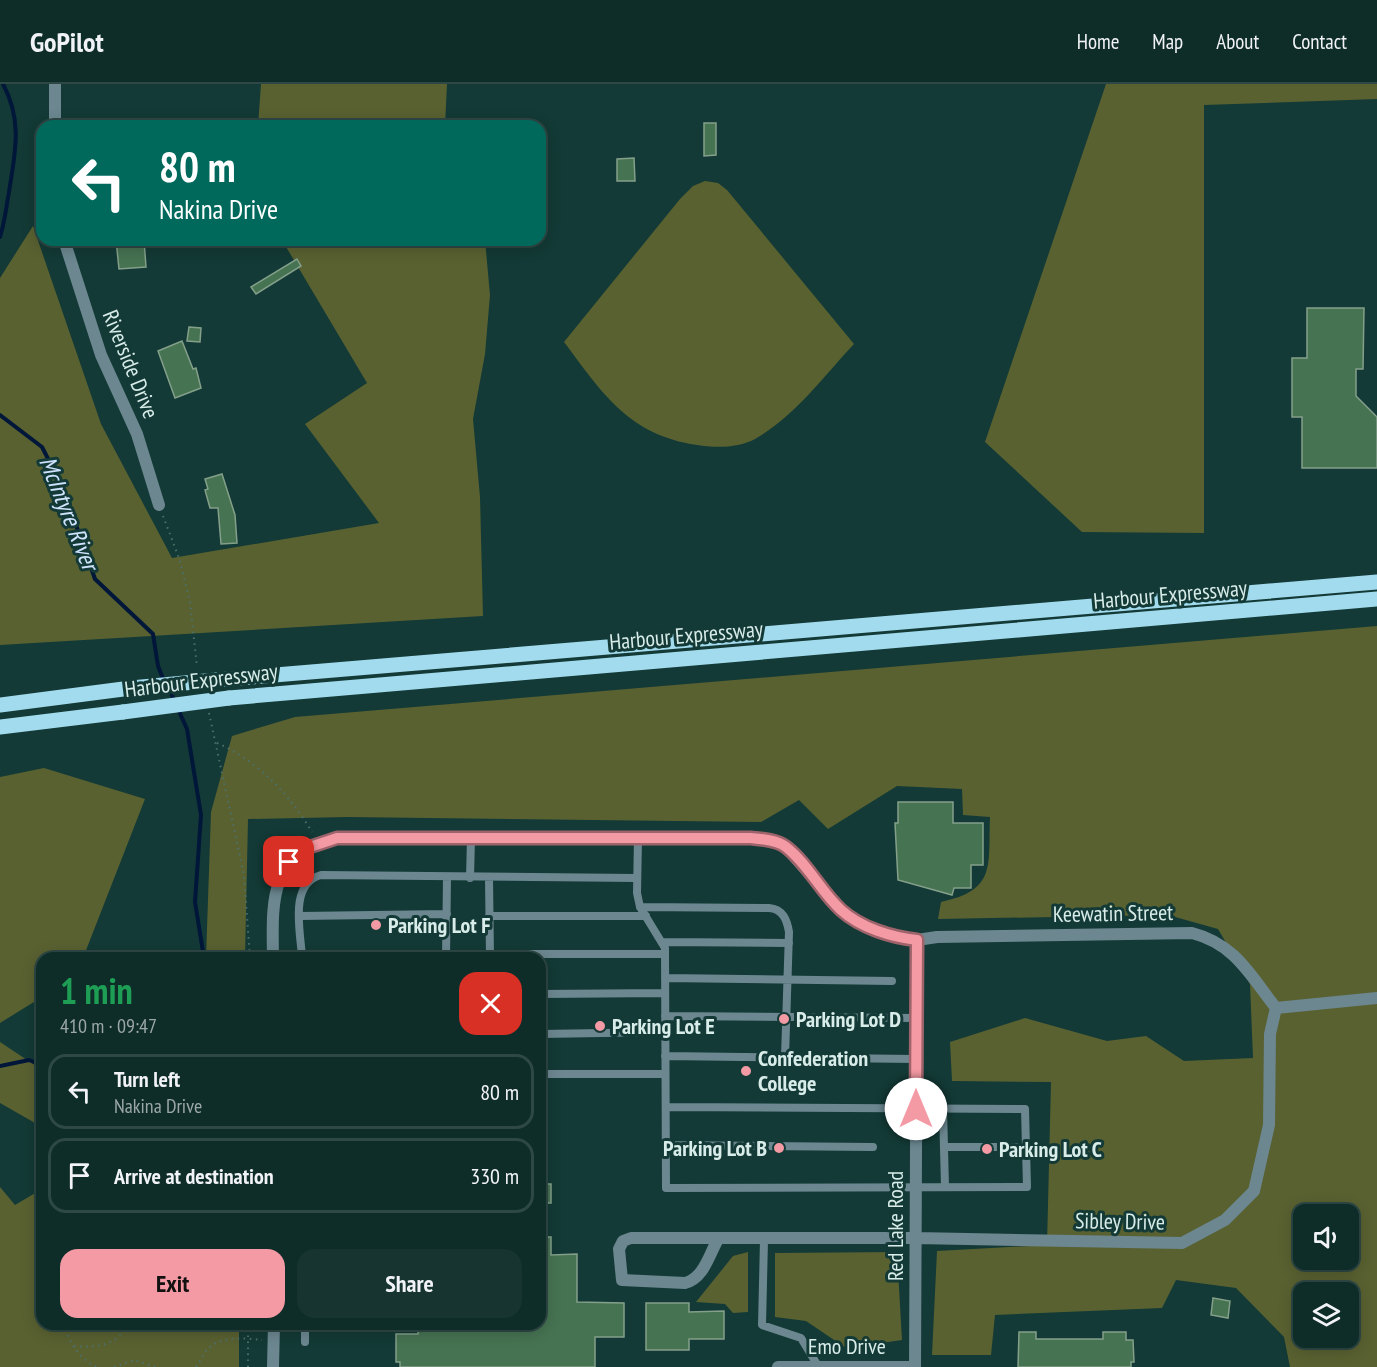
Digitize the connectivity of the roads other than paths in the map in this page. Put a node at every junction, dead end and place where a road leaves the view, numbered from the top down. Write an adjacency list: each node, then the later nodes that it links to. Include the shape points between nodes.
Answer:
1 (55, 84): 2 (street)
2 (55, 120)
3 (66, 246): 4 (street, Riverside Drive, via 101,355 137,434)
4 (159, 505)
5 (1377, 582): 7 (main road, Harbour Expressway, bridge, via 216,680)
6 (1377, 599): 8 (main road, Harbour Expressway, bridge, via 229,698)
7 (0, 705)
8 (0, 727)
9 (471, 838): 10 (street); 12 (lane); 23 (street, via 337,838 304,849 289,862 278,881 273,899)
10 (638, 838): 14 (lane); 20 (street, via 769,840 786,847 841,910 854,919 866,927)
11 (447, 878): 12 (lane); 16 (lane); 17 (lane, via 321,875 309,881 302,891)
12 (470, 878): 13 (lane)
13 (489, 878): 14 (lane); 18 (lane)
14 (636, 878): 15 (lane)
15 (640, 907): 19 (lane); 22 (lane, via 774,908 787,921)
16 (447, 914): 17 (lane); 25 (lane)
17 (300, 916): 24 (lane)
18 (489, 916): 19 (lane); 26 (lane)
19 (646, 916): 21 (lane)
20 (917, 940): 35 (street, Keewatin Street, via 1192,933 1225,946); 38 (street, Red Lake Road)
21 (663, 942): 22 (lane); 27 (lane)
22 (789, 943): 30 (lane)
23 (273, 952)
24 (302, 952)
25 (446, 952)
26 (490, 952)
27 (665, 954): 28 (lane); 29 (lane)
28 (546, 955)
29 (665, 978): 30 (lane); 32 (lane)
30 (787, 980): 31 (lane); 37 (lane)
31 (892, 981)
32 (665, 993): 33 (lane); 36 (lane)
33 (546, 994)
34 (1377, 998): 35 (street)
35 (1276, 1008): 55 (street, Sibley Drive, via 1270,1034 1269,1125 1254,1191 1225,1220 1182,1243)
36 (665, 1016): 37 (lane); 39 (lane)
37 (786, 1017): 38 (lane); 42 (lane)
38 (915, 1018): 43 (street, Red Lake Road)
39 (665, 1032): 40 (lane); 41 (lane)
40 (546, 1034)
41 (665, 1056): 42 (lane); 45 (lane)
42 (785, 1057): 43 (lane)
43 (916, 1059): 47 (street, Red Lake Road)
44 (546, 1074): 45 (lane)
45 (665, 1074): 46 (lane)
46 (666, 1107): 47 (lane); 49 (lane)
47 (916, 1109): 48 (lane); 53 (street, Red Lake Road)
48 (943, 1109): 51 (lane); 52 (lane, via 1025,1109)
49 (666, 1145): 50 (lane); 53 (lane, via 666,1188)
50 (873, 1147)
51 (944, 1147): 52 (lane); 54 (lane)
52 (1026, 1147): 54 (lane, via 1027,1187)
53 (916, 1187): 54 (lane); 55 (street, Red Lake Road)
54 (945, 1187)
55 (916, 1238): 57 (street, Sibley Drive); 64 (street, Red Lake Road)
56 (718, 1239): 56 (street, Sibley Drive, via 623,1241 619,1249 622,1280 693,1281); 57 (street, Sibley Drive)
57 (764, 1240): 61 (lane, via 762,1325 801,1338)
58 (274, 1330): 62 (street)
59 (305, 1330): 60 (lane)
60 (305, 1342)
61 (818, 1366): 63 (street, Emo Drive); 64 (street, Emo Drive)
62 (273, 1367)
63 (778, 1367)
64 (915, 1367)

